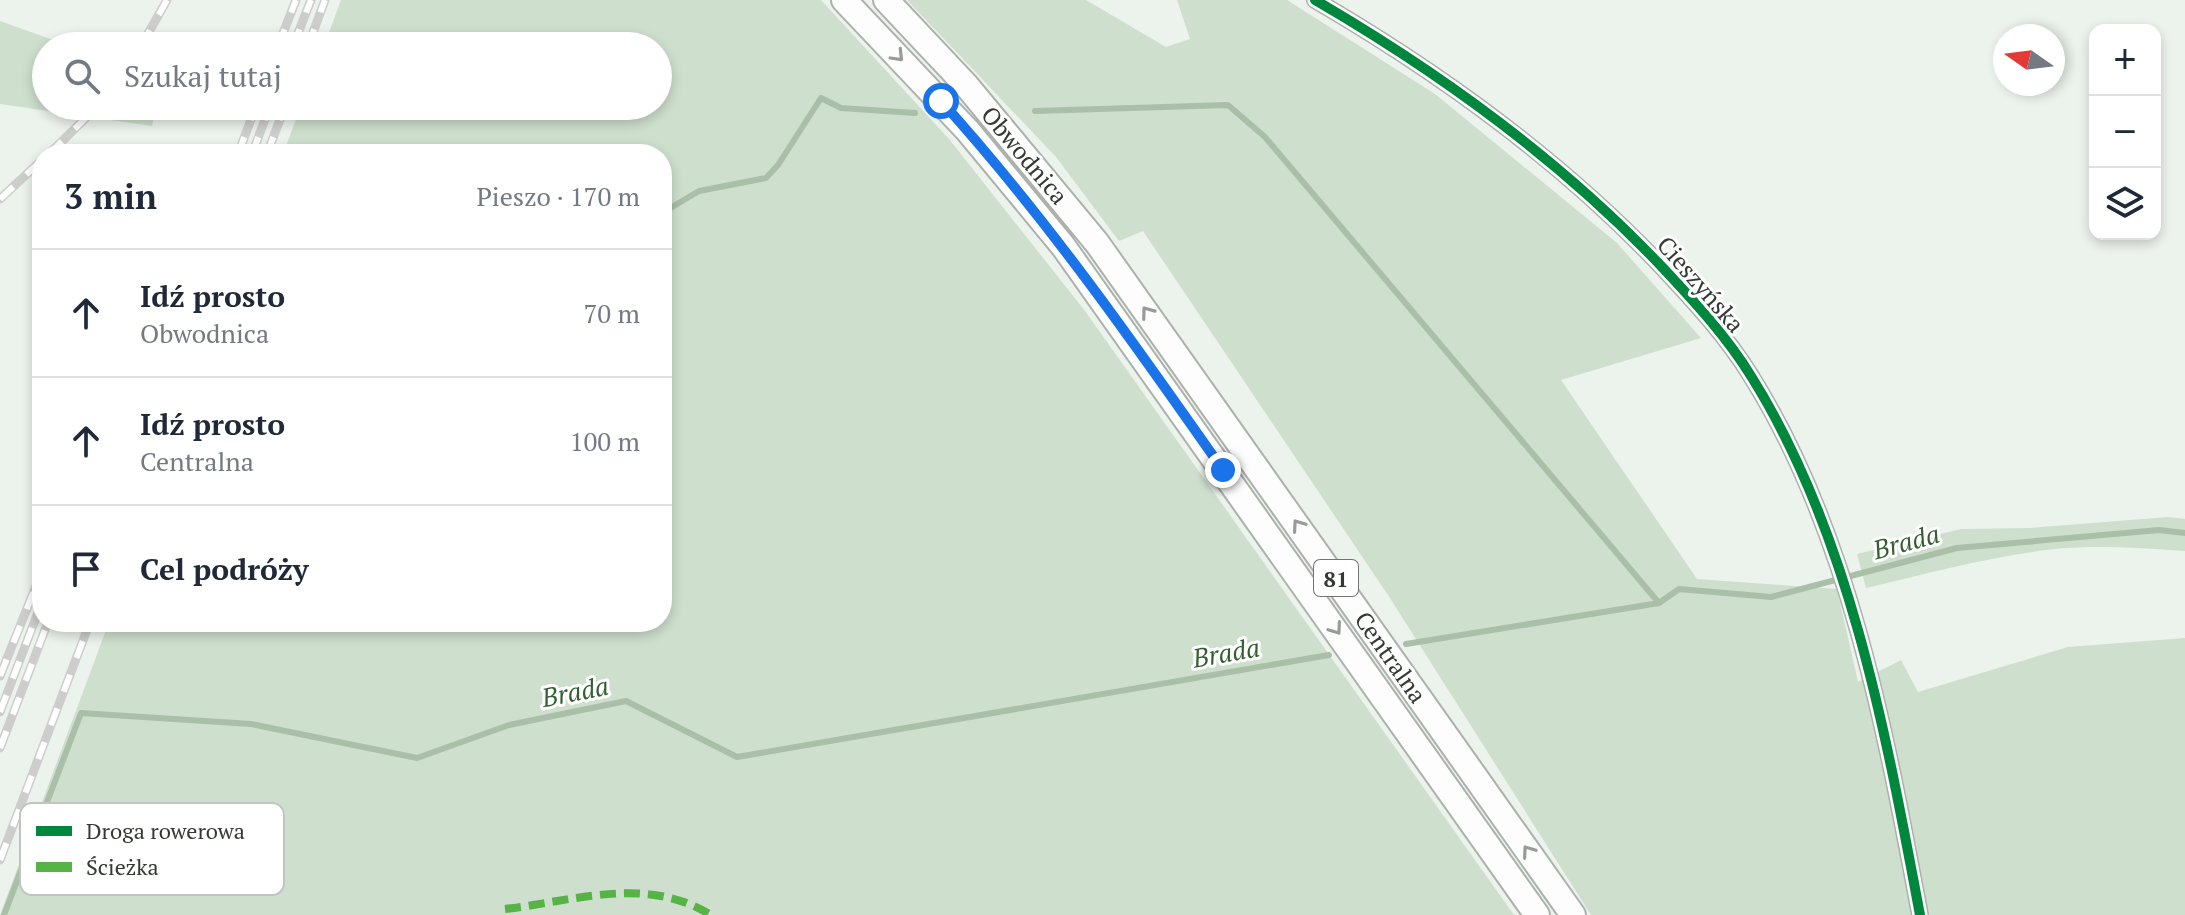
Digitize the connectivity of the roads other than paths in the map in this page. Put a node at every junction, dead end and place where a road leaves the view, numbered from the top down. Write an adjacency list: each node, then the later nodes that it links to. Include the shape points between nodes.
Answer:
1 (844, 0): 5 (main road, Obwodnica / 81, one-way to 5, via 978,142)
2 (886, 0): 4 (main road, Obwodnica / 81, via 966,85)
3 (1315, 0): 8 (street, Cieszyńska, via 1470,98 1625,227 1694,300 1751,375 1799,468 1845,593 1887,737)
4 (1097, 243): 7 (main road, Centralna / 81, one-way to 4)
5 (1063, 246): 6 (main road, Centralna / 81, one-way to 6)
6 (1537, 915)
7 (1573, 915)
8 (1920, 915)

